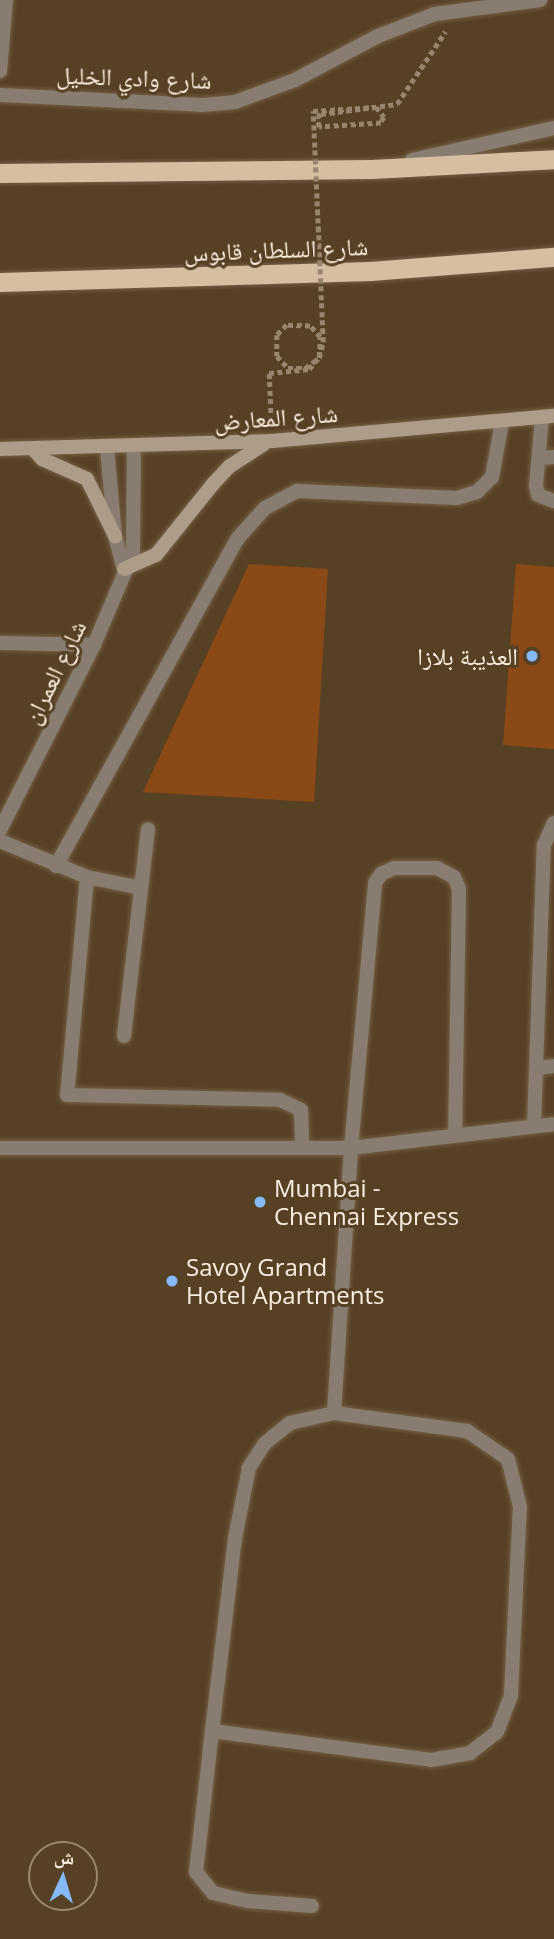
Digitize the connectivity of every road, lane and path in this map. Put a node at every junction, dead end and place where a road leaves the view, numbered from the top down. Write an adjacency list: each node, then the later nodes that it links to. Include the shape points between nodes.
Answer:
1 (6, 0): 4 (street)
2 (540, 0): 3 (street, شارع وادي الخليل)
3 (460, 11): 5 (street, شارع وادي الخليل, via 435,14 378,36 295,80 235,102 202,105); 14 (path, bridge, via 397,104 374,111 317,117 319,127 380,123 384,117 376,107 313,111 323,342 319,358 305,368 288,368 277,356 277,335 287,325 310,326 320,337 319,357 309,369 269,373)
4 (0, 71)
5 (0, 95)
6 (554, 128): 8 (street)
7 (554, 159): 8 (highway)
8 (372, 169): 9 (highway)
9 (0, 173)
10 (554, 257): 11 (highway, شارع السلطان قابوس, via 370,271)
11 (0, 282)
12 (548, 417): 13 (main road, شارع المعارض); 20 (street)
13 (502, 422): 14 (main road, شارع المعارض); 30 (street, via 492,477 477,492 457,498 297,491 265,508 238,538)
14 (272, 441): 15 (main road, شارع المعارض); 23 (main road, via 230,466 156,555)
15 (134, 448): 17 (main road, شارع المعارض); 23 (street, شارع العمران, via 135,544)
16 (0, 449): 18 (main road, شارع المعارض)
17 (107, 449): 18 (main road, شارع المعارض); 22 (street)
18 (34, 450): 22 (main road, via 86,479)
19 (554, 457): 20 (street)
20 (539, 458): 21 (street, via 538,495)
21 (554, 501)
22 (115, 536): 23 (street)
23 (124, 569): 25 (street, شارع العمران)
24 (0, 643): 25 (street)
25 (94, 645): 28 (street, شارع العمران)
26 (554, 823): 33 (street, via 544,845)
27 (148, 829): 32 (street)
28 (0, 830)
29 (0, 841): 30 (street)
30 (56, 866): 31 (street)
31 (87, 877): 32 (street); 42 (street, via 67,1096 280,1100 301,1110)
32 (141, 888): 35 (street)
33 (548, 892): 34 (street)
34 (547, 971): 37 (street)
35 (124, 1036)
36 (554, 1066): 37 (street)
37 (536, 1068): 39 (street)
38 (554, 1124): 39 (street)
39 (534, 1126): 40 (street)
40 (455, 1135): 43 (street); 43 (street, via 459,889 454,877 437,868 394,868 374,883)
41 (0, 1148): 42 (street)
42 (302, 1148): 43 (street)
43 (351, 1148): 44 (street)
44 (334, 1413): 45 (street, via 290,1423 265,1443 249,1468 235,1538); 45 (street, via 467,1431 508,1459 520,1507 511,1695 497,1732 470,1753 431,1760)
45 (212, 1731): 46 (street, via 196,1872 213,1893)
46 (312, 1906)

